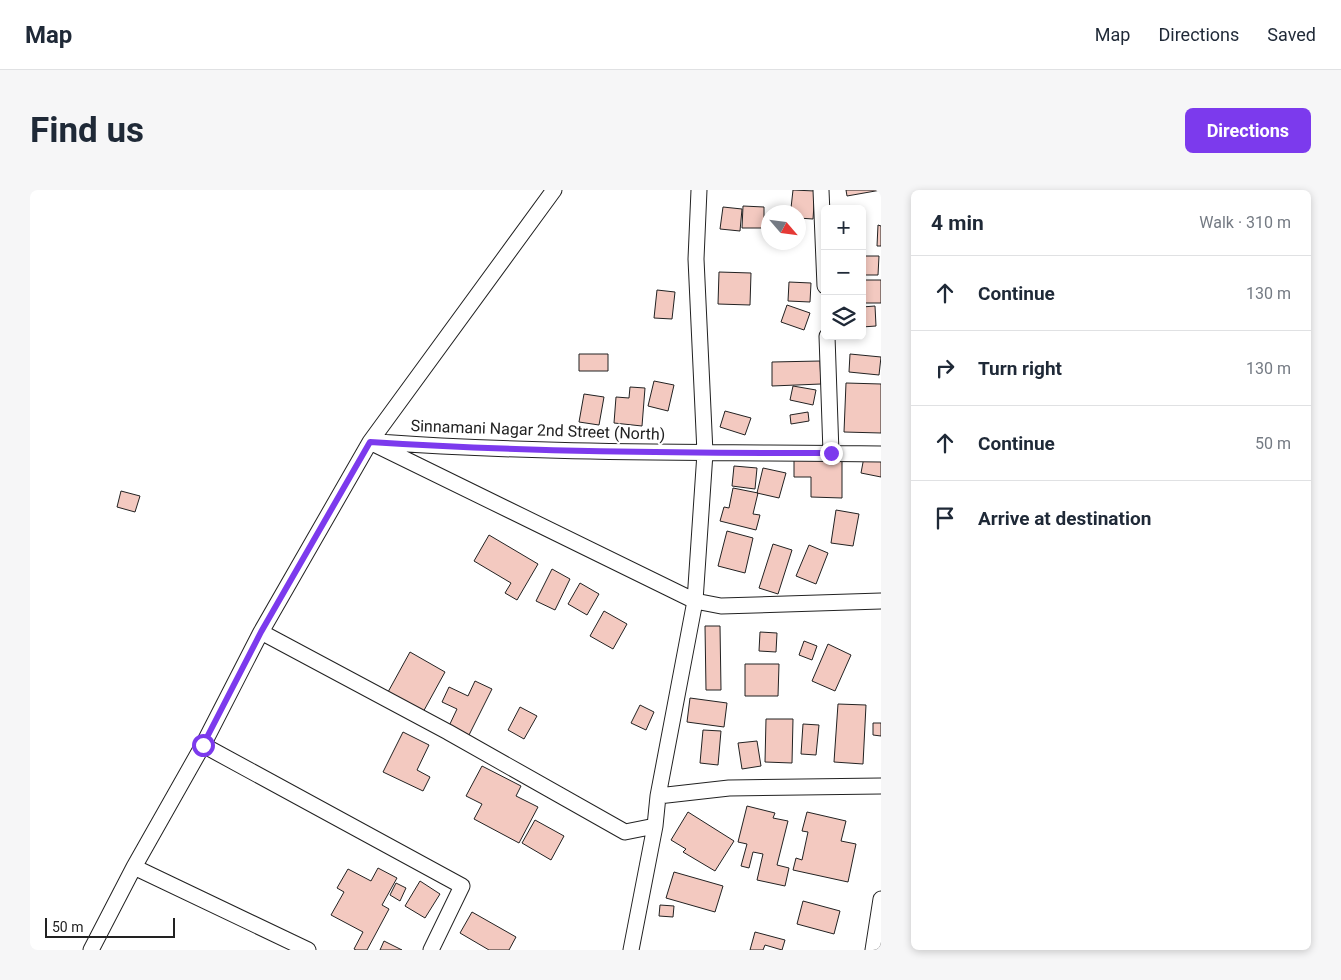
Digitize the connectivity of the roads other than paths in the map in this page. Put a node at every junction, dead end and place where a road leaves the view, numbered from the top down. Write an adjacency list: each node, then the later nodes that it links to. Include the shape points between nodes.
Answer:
1 (554, 190): 6 (street)
2 (698, 190): 7 (street, via 696,259)
3 (821, 190): 4 (street)
4 (824, 250)
5 (827, 340): 8 (street)
6 (370, 442): 7 (street, Sinnamani Nagar 2nd Street (North), via 443,447); 10 (street); 12 (street)
7 (705, 453): 8 (street, Sinnamani Nagar 2nd Street (North)); 10 (street)
8 (831, 453): 9 (street, Sinnamani Nagar 2nd Street (North))
9 (881, 454)
10 (695, 601): 11 (street, via 721,606); 15 (street)
11 (881, 601)
12 (261, 632): 13 (street); 16 (street, via 625,832)
13 (203, 745): 17 (street); 21 (street, via 462,886)
14 (881, 786): 15 (street, via 729,788)
15 (658, 796): 16 (street)
16 (656, 826): 22 (street)
17 (134, 867): 19 (street); 20 (street)
18 (881, 900): 23 (street)
19 (91, 950)
20 (308, 950)
21 (431, 950)
22 (631, 950)
23 (873, 950)

